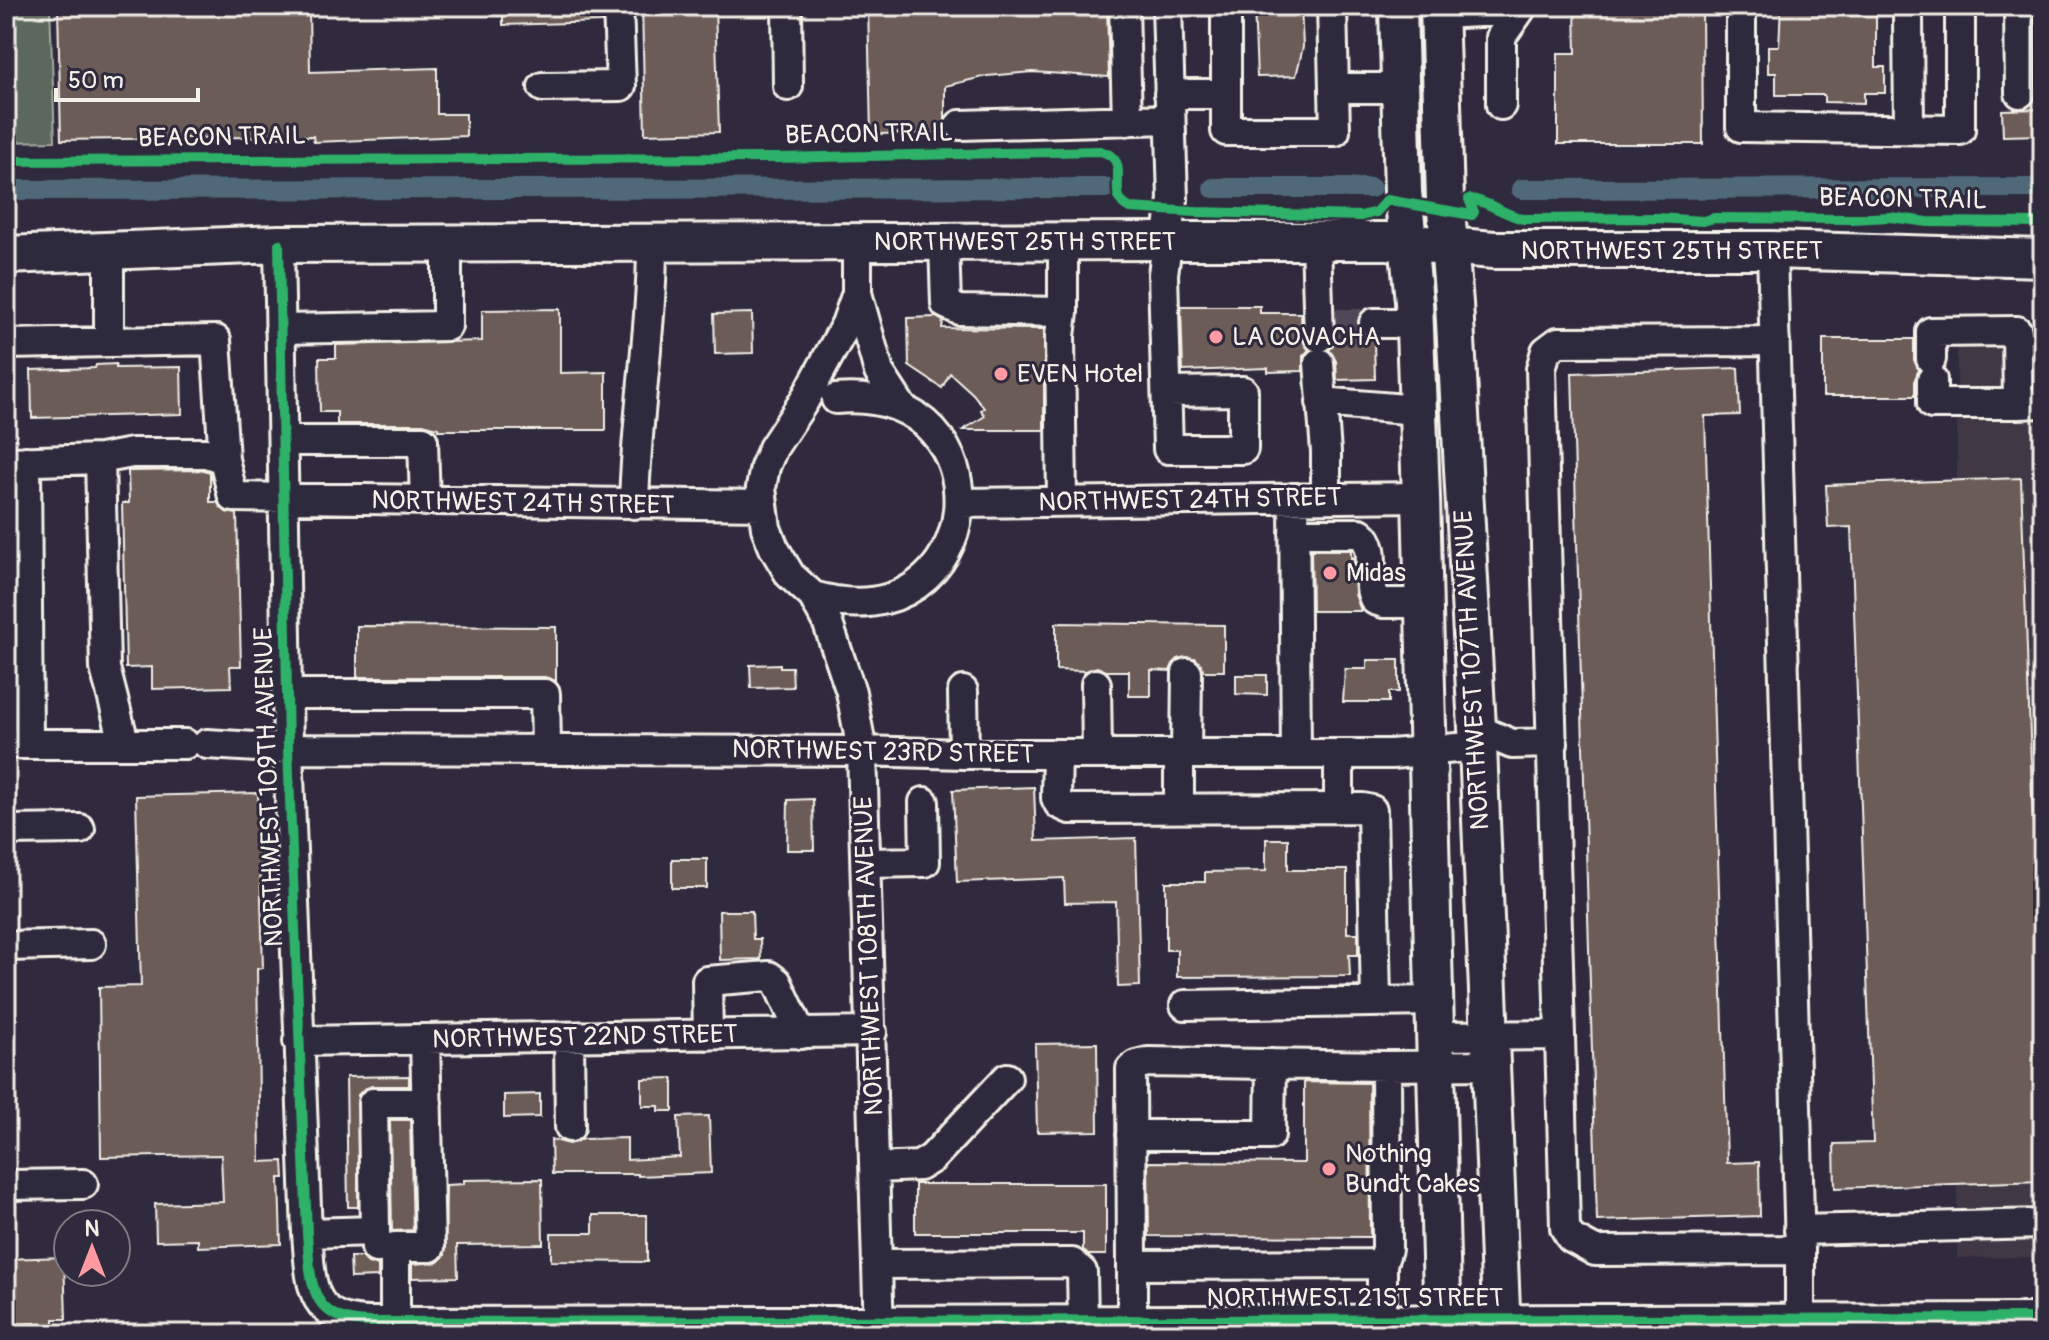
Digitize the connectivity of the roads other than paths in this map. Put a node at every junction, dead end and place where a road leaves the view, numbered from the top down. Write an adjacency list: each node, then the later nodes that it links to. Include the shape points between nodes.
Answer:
1 (618, 6): 15 (street, via 621,86)
2 (787, 6): 14 (street)
3 (1124, 6): 22 (street)
4 (1167, 6): 21 (street)
5 (1226, 6): 19 (street)
6 (1332, 6): 16 (street)
7 (1398, 6): 17 (main road, NORTHWEST 107TH AVENUE)
8 (1741, 6): 24 (street, via 1741,127)
9 (1960, 6): 24 (street, via 1960,130)
10 (2019, 6): 18 (street)
11 (1520, 8): 12 (street); 20 (street, via 1501,37)
12 (1440, 10): 34 (main road, NORTHWEST 107TH AVENUE)
13 (1908, 16): 24 (street)
14 (788, 86)
15 (543, 87)
16 (1335, 88): 17 (street); 19 (street, via 1335,131 1226,131)
17 (1400, 88): 31 (main road, NORTHWEST 107TH AVENUE)
18 (2020, 93)
19 (1226, 94): 21 (street)
20 (1501, 105)
21 (1169, 107): 22 (street); 26 (street, via 1173,199)
22 (1127, 121): 23 (street)
23 (960, 125)
24 (1909, 129)
25 (1063, 241): 26 (main road, NORTHWEST 25TH STREET); 29 (main road, NORTHWEST 25TH STREET); 40 (street)
26 (1168, 241): 27 (main road, NORTHWEST 25TH STREET); 47 (street, via 1163,274)
27 (1316, 241): 31 (main road, NORTHWEST 25TH STREET); 49 (street)
28 (857, 242): 29 (main road, NORTHWEST 25TH STREET); 30 (main road, NORTHWEST 25TH STREET); 39 (street, NORTHWEST 108TH AVENUE)
29 (944, 242): 40 (street, via 946,304 959,310)
30 (652, 243): 33 (main road, NORTHWEST 25TH STREET); 64 (street)
31 (1410, 243): 34 (main road, NORTHWEST 25TH STREET); 42 (main road, NORTHWEST 107TH AVENUE)
32 (279, 244): 33 (main road, NORTHWEST 25TH STREET); 36 (main road, NORTHWEST 25TH STREET); 43 (street, NORTHWEST 109TH AVENUE)
33 (447, 244): 43 (street, via 447,326)
34 (1449, 247): 35 (main road, NORTHWEST 25TH STREET); 73 (main road, NORTHWEST 107TH AVENUE)
35 (1772, 250): 38 (main road, NORTHWEST 25TH STREET); 44 (street)
36 (109, 251): 37 (main road, NORTHWEST 25TH STREET); 45 (street)
37 (6, 255)
38 (2043, 258)
39 (857, 293): 51 (street, via 879,372); 65 (street, NORTHWEST 108TH AVENUE, via 830,356 773,448 765,467)
40 (1063, 312): 62 (street)
41 (1374, 323): 42 (street)
42 (1414, 323): 52 (main road, NORTHWEST 107TH AVENUE)
43 (280, 329): 53 (street, NORTHWEST 109TH AVENUE)
44 (1775, 341): 75 (street, via 1558,342 1546,351 1541,369); 118 (street)
45 (109, 342): 46 (street); 55 (street, via 216,340)
46 (6, 344)
47 (1168, 392)
48 (836, 399): 51 (street, via 859,397)
49 (1321, 402): 52 (street); 59 (street)
50 (2030, 403): 50 (street, via 2017,331 1931,332 1932,404)
51 (903, 409): 63 (street, via 939,438 958,480)
52 (1417, 410): 57 (main road, NORTHWEST 107TH AVENUE)
53 (283, 441): 60 (street, NORTHWEST 109TH AVENUE); 61 (street, via 423,441)
54 (100, 459): 55 (street, via 132,453 206,453); 56 (street); 74 (street, via 105,668)
55 (224, 459): 60 (street, NORTHWEST 24TH STREET, via 233,497)
56 (16, 462): 76 (street)
57 (1421, 497): 59 (street, NORTHWEST 24TH STREET); 68 (main road, NORTHWEST 107TH AVENUE)
58 (1294, 498): 59 (street, NORTHWEST 24TH STREET); 62 (street, NORTHWEST 24TH STREET); 66 (street)
59 (1326, 498)
60 (283, 499): 61 (street, NORTHWEST 24TH STREET); 72 (street, NORTHWEST 109TH AVENUE)
61 (425, 501): 64 (street, NORTHWEST 24TH STREET)
62 (1062, 501): 63 (street, NORTHWEST 24TH STREET)
63 (960, 503): 67 (street, via 949,547 937,566 901,594 857,604)
64 (634, 504): 65 (street, NORTHWEST 24TH STREET)
65 (762, 505): 67 (street, NORTHWEST 108TH AVENUE, via 774,548 790,575)
66 (1294, 533): 68 (street, via 1360,533 1370,546 1375,600); 85 (street)
67 (813, 596): 80 (street, NORTHWEST 108TH AVENUE, via 839,652)
68 (1423, 603): 79 (main road, NORTHWEST 107TH AVENUE)
69 (1187, 673): 82 (street)
70 (1096, 684): 81 (street)
71 (963, 691): 83 (street)
72 (287, 694): 77 (street, NORTHWEST 109TH AVENUE); 78 (street, via 545,694)
73 (1477, 737): 75 (street, via 1512,744); 79 (street, NORTHWEST 23RD STREET); 105 (main road, NORTHWEST 107TH AVENUE)
74 (124, 742): 76 (street, NORTHWEST 23RD STREET); 77 (street, NORTHWEST 23RD STREET)
75 (1553, 743): 101 (street)
76 (17, 744)
77 (288, 749): 78 (street, NORTHWEST 23RD STREET); 104 (street, NORTHWEST 109TH AVENUE)
78 (546, 749): 80 (street, NORTHWEST 23RD STREET)
79 (1427, 750): 86 (street, NORTHWEST 23RD STREET); 100 (main road, NORTHWEST 107TH AVENUE)
80 (862, 751): 83 (street, NORTHWEST 23RD STREET); 92 (street, NORTHWEST 108TH AVENUE)
81 (1097, 753): 82 (street, NORTHWEST 23RD STREET); 84 (street, NORTHWEST 23RD STREET)
82 (1182, 753): 85 (street, NORTHWEST 23RD STREET); 88 (street)
83 (964, 754): 84 (street, NORTHWEST 23RD STREET)
84 (1057, 754): 88 (street, via 1056,798 1065,808)
85 (1296, 754): 86 (street, NORTHWEST 23RD STREET)
86 (1339, 754): 89 (street)
87 (924, 802): 92 (street, via 925,862)
88 (1179, 808): 89 (street)
89 (1339, 808): 95 (street, via 1370,809 1373,814)
90 (80, 829): 91 (street)
91 (6, 830)
92 (866, 863): 97 (street, NORTHWEST 108TH AVENUE)
93 (91, 944): 94 (street)
94 (6, 946)
95 (1376, 1002): 96 (street); 100 (street)
96 (1185, 1005)
97 (872, 1032): 98 (street, NORTHWEST 22ND STREET); 112 (street, NORTHWEST 108TH AVENUE)
98 (801, 1034): 99 (street, NORTHWEST 22ND STREET); 99 (street, via 777,982 769,976 707,981)
99 (708, 1035): 102 (street, NORTHWEST 22ND STREET)
100 (1435, 1035): 105 (street); 107 (street); 135 (main road, NORTHWEST 107TH AVENUE)
101 (1560, 1035): 105 (street); 118 (street, via 1565,1228 1571,1238 1595,1251)
102 (569, 1038): 103 (street, NORTHWEST 22ND STREET); 110 (street)
103 (425, 1039): 104 (street, NORTHWEST 22ND STREET); 109 (street)
104 (298, 1041): 116 (street, NORTHWEST 109TH AVENUE)
105 (1490, 1050): 129 (main road, NORTHWEST 107TH AVENUE)
106 (1271, 1064): 107 (street); 111 (street, via 1136,1065 1131,1069); 111 (street, via 1270,1135)
107 (1386, 1066): 120 (street, via 1387,1249)
108 (1007, 1078): 112 (street, via 932,1158 919,1166)
109 (427, 1103): 117 (street, via 430,1247); 117 (street, via 373,1103)
110 (570, 1127)
111 (1131, 1135): 121 (street)
112 (876, 1168): 119 (street, NORTHWEST 108TH AVENUE)
113 (83, 1184): 114 (street)
114 (6, 1185)
115 (2043, 1224): 118 (street)
116 (307, 1233): 117 (street); 128 (street, NORTHWEST 109TH AVENUE, via 315,1293)
117 (385, 1239): 126 (street)
118 (1799, 1240): 122 (street)
119 (879, 1264): 124 (street, via 1072,1263 1082,1272); 133 (street, NORTHWEST 108TH AVENUE)
120 (1382, 1264): 121 (street); 127 (street)
121 (1132, 1265): 125 (street)
122 (1800, 1318): 123 (street, NORTHWEST 21ST STREET); 130 (street, NORTHWEST 21ST STREET)
123 (2043, 1318)
124 (1083, 1321): 125 (street, NORTHWEST 21ST STREET); 133 (street, NORTHWEST 21ST STREET)
125 (1132, 1321): 134 (street, NORTHWEST 21ST STREET)
126 (395, 1322): 128 (street, NORTHWEST 21ST STREET); 131 (street, NORTHWEST 21ST STREET)
127 (1386, 1325): 134 (street, NORTHWEST 21ST STREET); 135 (street, NORTHWEST 21ST STREET)
128 (336, 1326)
129 (1502, 1326): 130 (street, NORTHWEST 21ST STREET); 135 (street, NORTHWEST 21ST STREET)
130 (1768, 1326)
131 (502, 1327): 132 (street, NORTHWEST 21ST STREET)
132 (667, 1327): 133 (street, NORTHWEST 21ST STREET)
133 (879, 1327)
134 (1313, 1327)
135 (1443, 1327)

